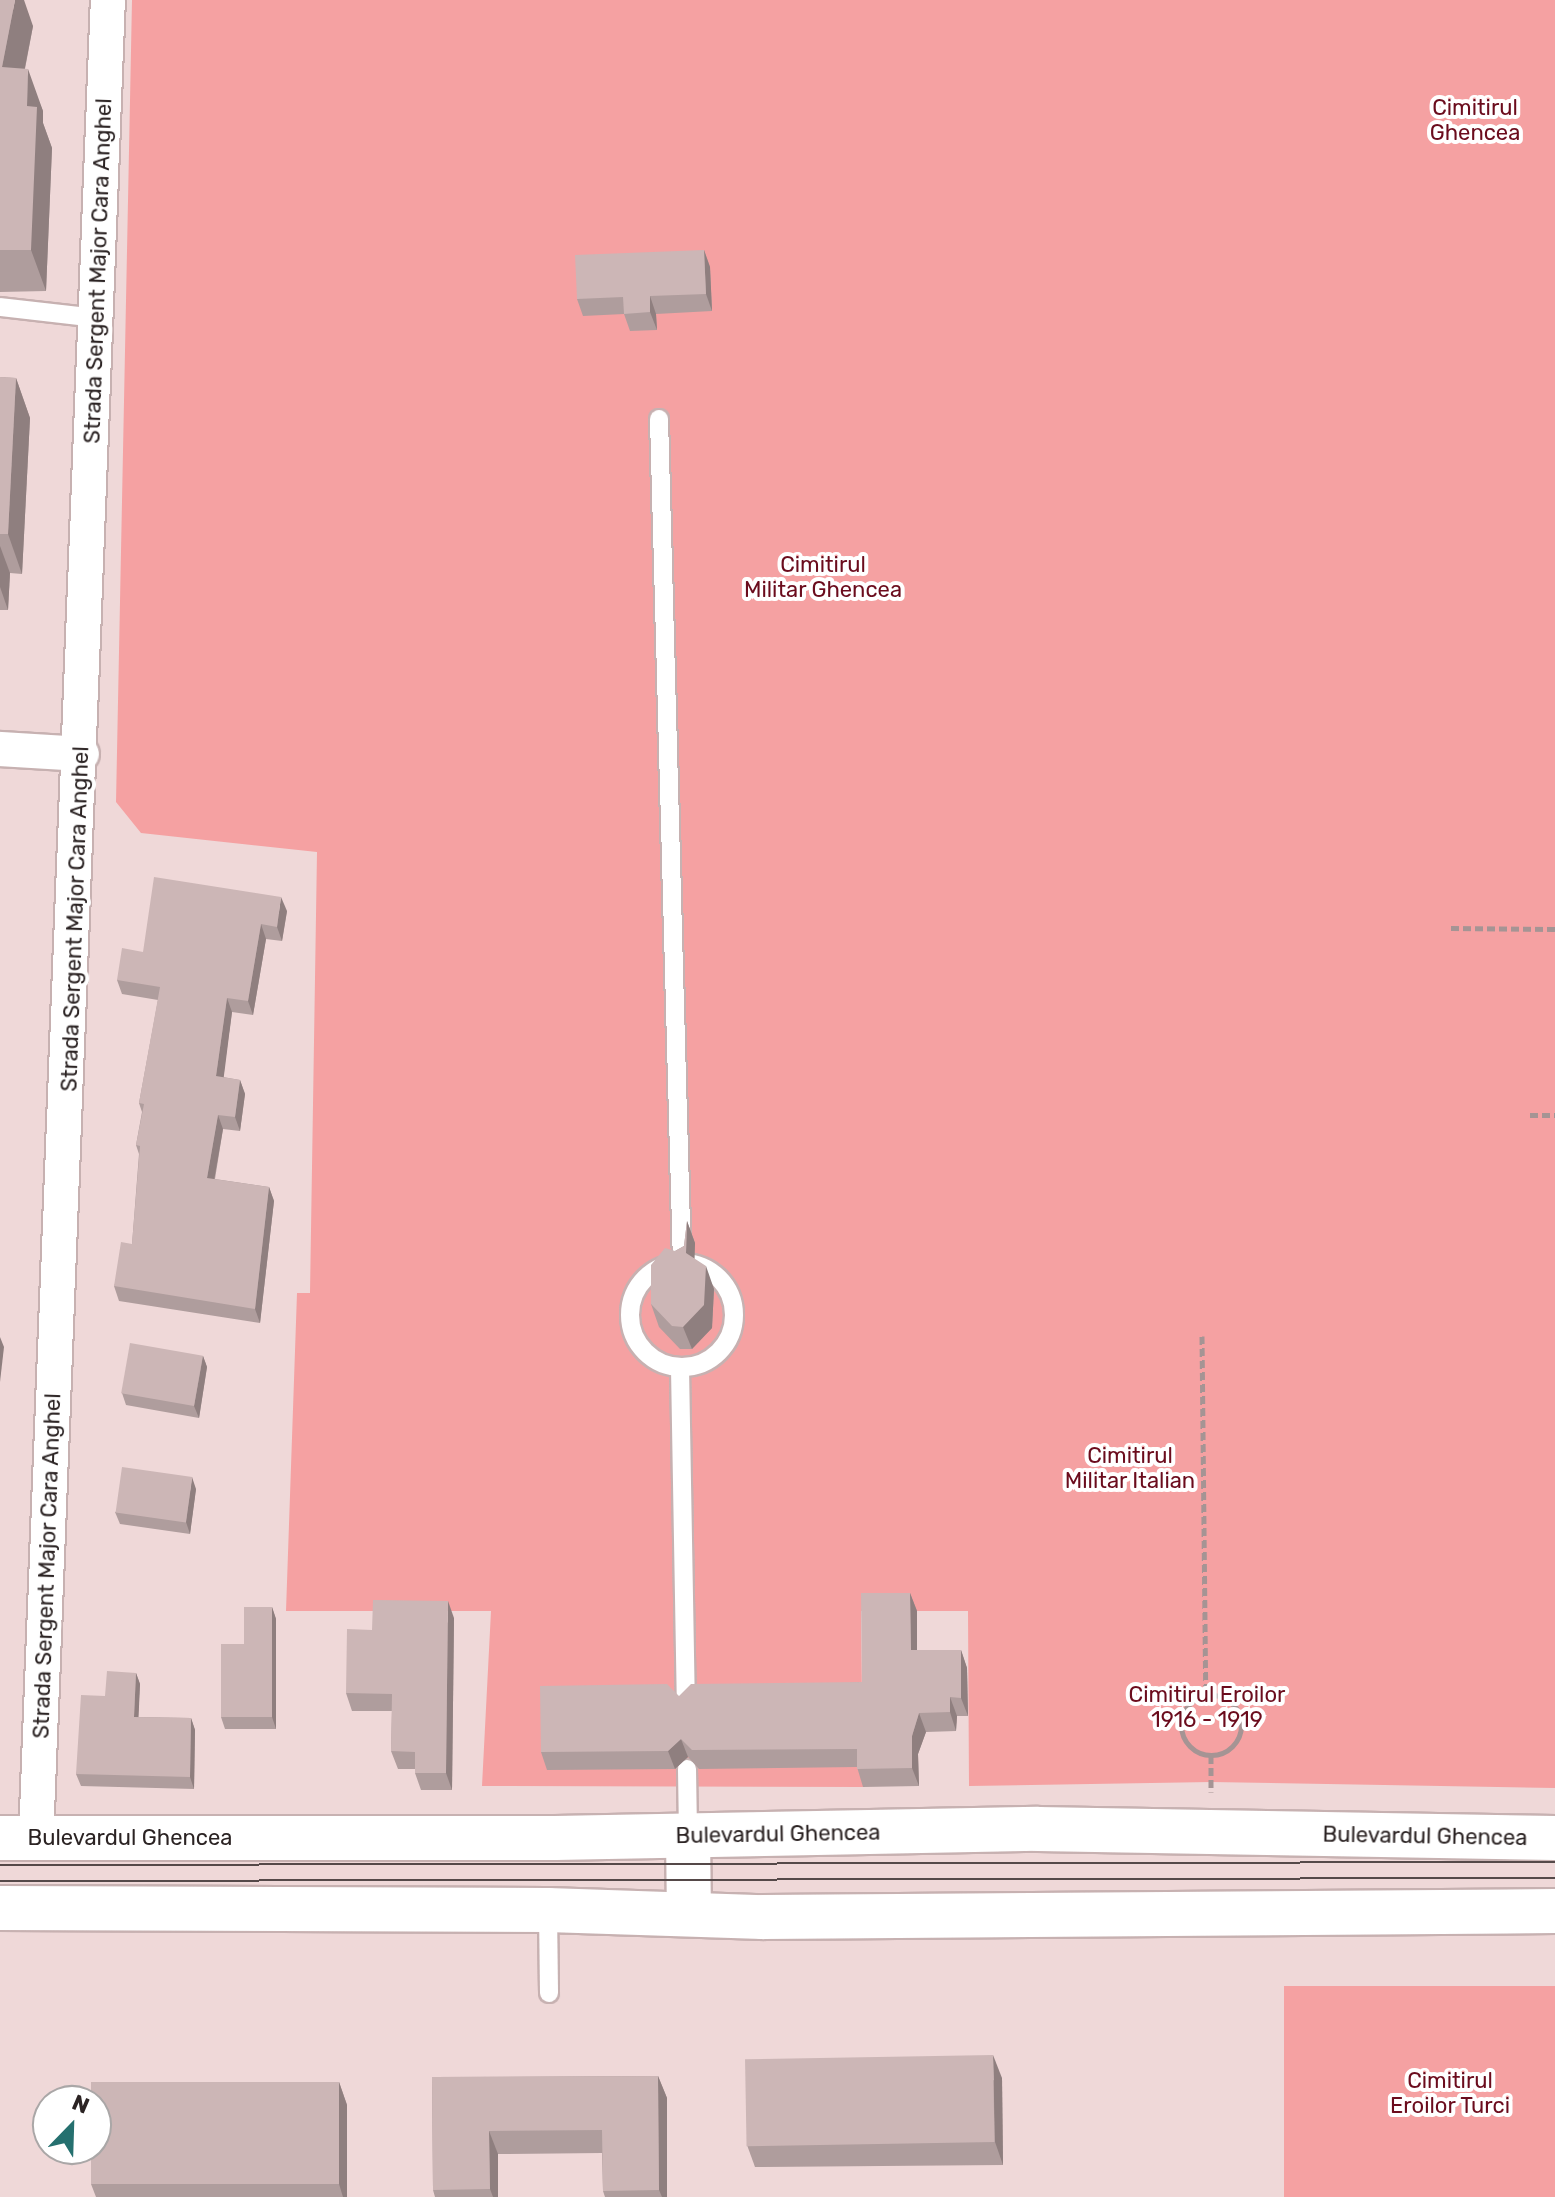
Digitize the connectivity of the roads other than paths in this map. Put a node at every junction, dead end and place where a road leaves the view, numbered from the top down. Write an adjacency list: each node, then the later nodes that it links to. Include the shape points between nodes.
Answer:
1 (108, 0): 3 (street, Strada Sergent Major Cara Anghel)
2 (0, 307): 3 (lane)
3 (96, 318): 6 (street, Strada Sergent Major Cara Anghel)
4 (659, 419): 7 (lane)
5 (0, 749): 6 (street)
6 (82, 754): 12 (street, Strada Sergent Major Cara Anghel)
7 (682, 1262): 8 (lane, via 649,1274 630,1305 636,1340 663,1364); 8 (lane, via 717,1275 728,1289 734,1316 727,1343 715,1356)
8 (680, 1368): 9 (lane)
9 (686, 1702)
10 (687, 1769): 11 (lane)
11 (688, 1835): 12 (main road, Bulevardul Ghencea); 13 (main road, Bulevardul Ghencea, via 1038,1829); 17 (main road)
12 (18, 1838)
13 (1555, 1838)
14 (0, 1908): 15 (main road)
15 (548, 1910): 17 (main road); 18 (lane)
16 (1555, 1911): 17 (main road, via 763,1917)
17 (689, 1913)
18 (549, 1993)

